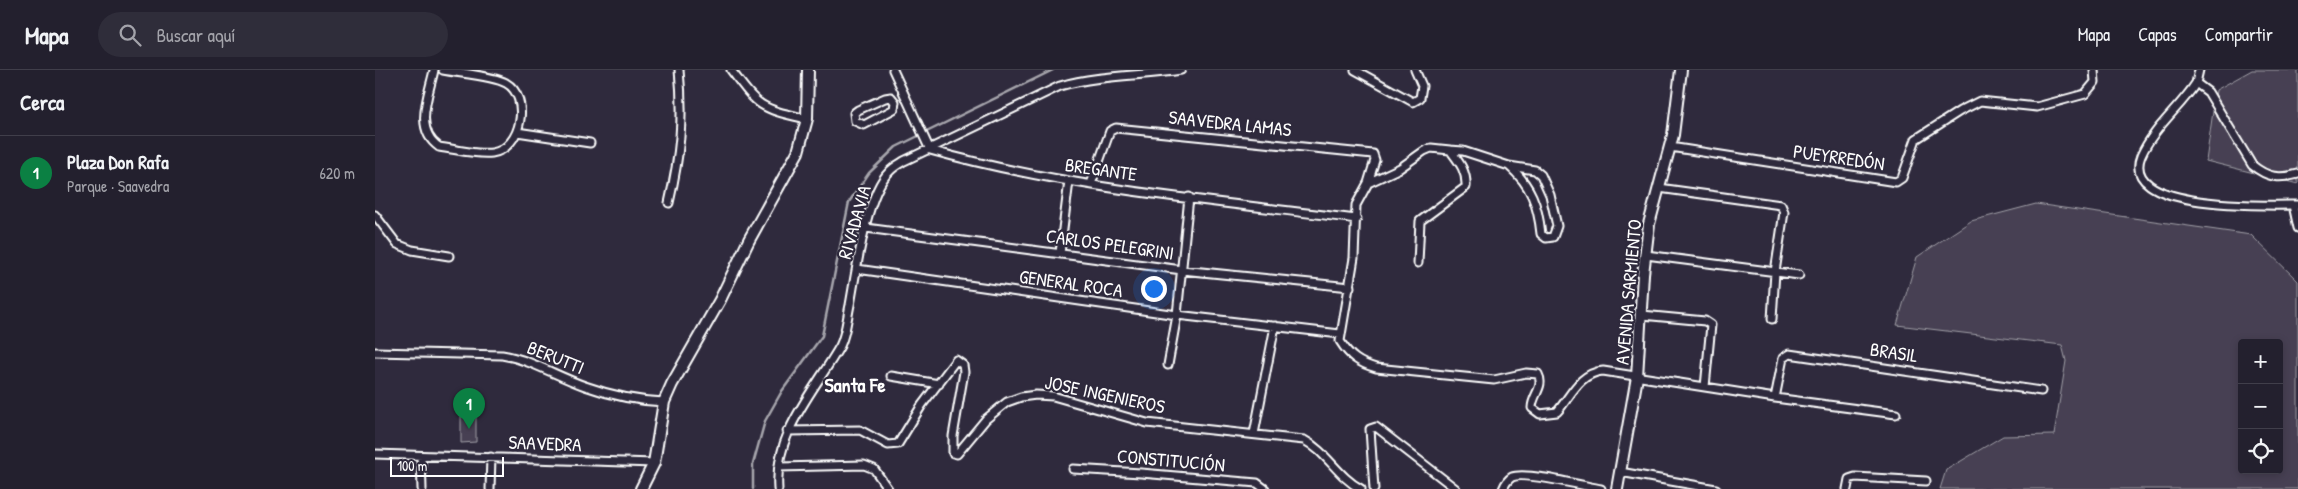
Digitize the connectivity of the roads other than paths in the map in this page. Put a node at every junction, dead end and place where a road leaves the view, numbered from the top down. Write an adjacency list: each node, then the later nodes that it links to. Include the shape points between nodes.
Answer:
1 (434, 70): 17 (street, via 423,121 432,143 439,147 492,153 501,150)
2 (443, 70): 17 (street, via 504,81 511,86 521,103)
3 (679, 70): 29 (street, via 682,133)
4 (731, 70): 16 (street, via 763,108)
5 (808, 70): 16 (main road)
6 (893, 70): 14 (street)
7 (1181, 70): 19 (street, RIVADAVIA, via 1081,80 1060,86)
8 (1355, 70): 9 (street, via 1413,102 1420,98 1422,86)
9 (1415, 70)
10 (1681, 70): 20 (main road, AVENIDA SARMIENTO)
11 (2094, 70): 20 (street, PUEYRREDÓN, via 2095,82 2085,94 2071,99 2033,107 1980,101 1941,122 1916,139 1902,178 1896,182)
12 (2199, 70): 13 (street)
13 (2196, 83): 23 (street, via 2208,92 2252,165 2262,174 2273,178); 30 (street, via 2140,157 2141,177 2148,186 2161,193 2232,205)
14 (906, 97): 15 (street); 19 (street)
15 (895, 102): 15 (street, via 885,98 858,110 854,113 855,121 864,125 894,109)
16 (807, 119): 57 (main road, via 793,164)
17 (517, 132): 18 (street)
18 (590, 143)
19 (928, 147): 24 (street, BREGANTE, via 1010,171); 33 (street, RIVADAVIA, via 889,171 874,199)
20 (1670, 147): 27 (main road, AVENIDA SARMIENTO)
21 (1449, 150): 22 (street, via 1463,151); 25 (street, via 1431,148); 38 (street, via 1462,166 1466,188 1421,221)
22 (1509, 166): 22 (street, via 1523,179 1530,192 1541,234 1553,238 1557,226 1541,175 1535,170)
23 (2298, 174)
24 (1069, 181): 26 (street, BREGANTE); 35 (street)
25 (1368, 183): 26 (street, SAAVEDRA LAMAS, via 1375,160 1373,154 1116,128 1110,131); 32 (street, via 1357,205)
26 (1091, 184): 28 (street, BREGANTE)
27 (1659, 188): 36 (main road, AVENIDA SARMIENTO, via 1649,224); 41 (street, via 1781,205 1784,212)
28 (1189, 198): 32 (street, BREGANTE); 40 (street)
29 (669, 203)
30 (2295, 205): 34 (street)
31 (375, 215): 37 (street, via 397,244)
32 (1357, 218): 43 (street)
33 (866, 228): 35 (street, CARLOS PELEGRINI); 39 (street, RIVADAVIA)
34 (2298, 228)
35 (1060, 253): 40 (street, CARLOS PELEGRINI)
36 (1646, 255): 41 (street); 45 (main road, AVENIDA SARMIENTO)
37 (449, 256)
38 (1418, 263)
39 (857, 269): 44 (street, GENERAL ROCA); 59 (street, RIVADAVIA, via 841,345)
40 (1181, 270): 43 (street, CARLOS PELEGRINI); 44 (street)
41 (1775, 272): 42 (street); 46 (street)
42 (1799, 275)
43 (1350, 287): 48 (street)
44 (1177, 315): 47 (street, GENERAL ROCA); 50 (street)
45 (1642, 315): 52 (main road, AVENIDA SARMIENTO); 54 (street, via 1711,324)
46 (1772, 319)
47 (1275, 326): 48 (street, GENERAL ROCA); 60 (street)
48 (1340, 334): 52 (street, via 1340,341 1351,356 1376,368 1494,380 1526,373 1539,374 1540,388 1532,400 1532,408 1541,414 1557,412 1577,385 1595,372)
49 (375, 352): 57 (street, BERUTTI, via 502,355 596,390 643,401)
50 (1167, 365)
51 (891, 376): 53 (street)
52 (1637, 377): 54 (street); 67 (main road, AVENIDA SARMIENTO)
53 (939, 384): 59 (street, JOSE INGENIEROS, via 898,444 888,445 860,430); 60 (street, JOSE INGENIEROS, via 952,363 960,361 964,372 952,448 957,454 986,419 1007,402 1036,395 1053,396 1147,423)
54 (1705, 387): 56 (street)
55 (2041, 390): 56 (street, BRASIL, via 1789,354 1783,358)
56 (1775, 398): 58 (street)
57 (664, 402): 64 (main road)
58 (1896, 414)
59 (787, 431): 65 (street, RIVADAVIA)
60 (1254, 434): 75 (street, JOSE INGENIEROS, via 1304,440 1314,445 1335,469)
61 (375, 454): 62 (street, SAAVEDRA)
62 (421, 456): 63 (street, SAAVEDRA); 69 (street)
63 (491, 457): 64 (street, SAAVEDRA); 70 (street)
64 (654, 463): 71 (main road)
65 (779, 467): 72 (street, RIVADAVIA); 73 (street, via 864,465 874,469)
66 (1073, 469): 74 (street, CONSTITUCIÓN, via 1257,483)
67 (1620, 472): 80 (main road, AVENIDA SARMIENTO); 81 (street)
68 (1926, 481): 82 (street, via 1855,477 1849,479)
69 (422, 489)
70 (490, 489)
71 (641, 489)
72 (778, 489)
73 (888, 489)
74 (1265, 489)
75 (1361, 489)
76 (1374, 489): 77 (street, via 1369,439 1370,429 1376,427)
77 (1455, 489)
78 (1503, 489): 79 (street, via 1511,477 1525,475)
79 (1601, 489)
80 (1617, 489)
81 (1716, 489)
82 (1847, 489)

